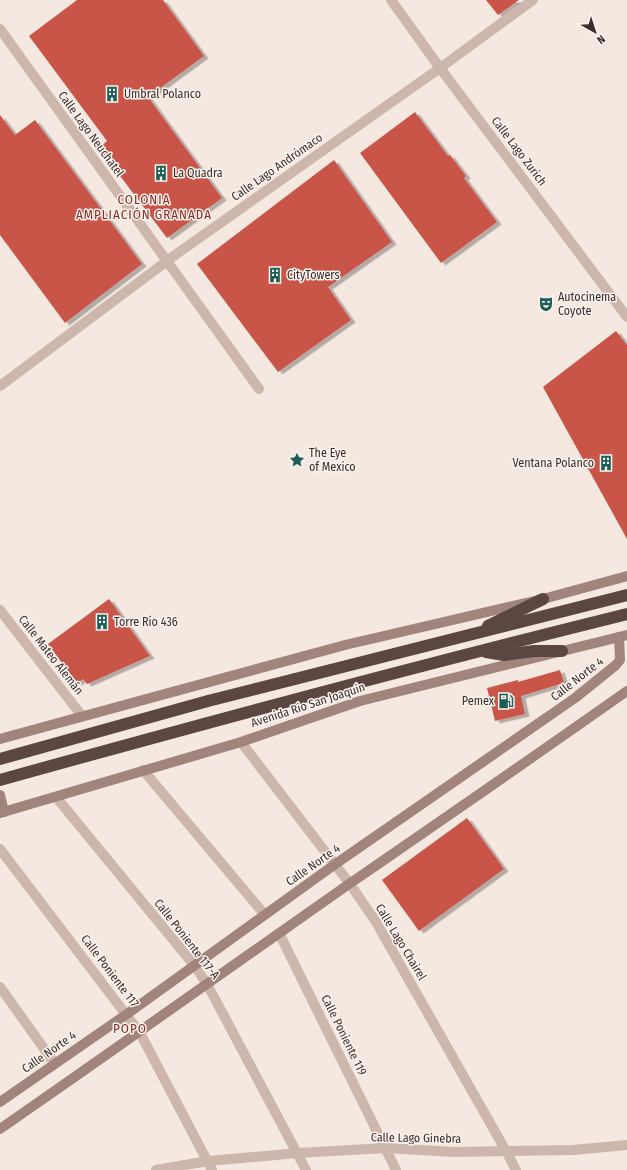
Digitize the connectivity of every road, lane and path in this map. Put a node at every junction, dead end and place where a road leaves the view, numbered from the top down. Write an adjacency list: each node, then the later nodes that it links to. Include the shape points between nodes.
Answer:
1 (391, 0): 4 (street, Calle Lago Zurich)
2 (533, 0): 4 (street, Calle Lago Andrómaco)
3 (0, 29): 5 (street, Calle Lago Neuchatel)
4 (440, 68): 5 (street, Calle Lago Andrómaco); 6 (street, Calle Lago Zurich)
5 (167, 261): 7 (street, Calle Lago Andrómaco); 8 (street, Calle Lago Neuchatel)
6 (627, 317)
7 (0, 386)
8 (259, 390)
9 (627, 576): 11 (street)
10 (627, 595): 14 (highway, Avenida Río San Joaquín)
11 (543, 599): 14 (highway); 19 (street, via 345,645)
12 (0, 610): 19 (street, Calle Mateo Alemán)
13 (627, 614): 16 (highway, Avenida Río San Joaquín)
14 (474, 634): 22 (highway, Avenida Río San Joaquín, via 208,701)
15 (623, 636): 17 (street, Avenida Río San Joaquín); 29 (street, Calle Norte 4, via 620,660 609,672 569,703)
16 (479, 651): 17 (highway, via 504,655); 24 (highway, Avenida Río San Joaquín)
17 (562, 651): 21 (street, Avenida Río San Joaquín, via 360,701)
18 (627, 691): 30 (street)
19 (82, 716): 20 (street)
20 (0, 740)
21 (241, 742): 23 (street, Avenida Río San Joaquín); 29 (street, Calle Lago Chairel)
22 (0, 759)
23 (142, 770): 26 (street, Avenida Río San Joaquín); 31 (street)
24 (0, 780)
25 (0, 795): 27 (street)
26 (56, 797): 27 (street, Avenida Río San Joaquín); 33 (street, Calle Poniente 117-A)
27 (2, 812)
28 (0, 849): 36 (street, Calle Poniente 117)
29 (334, 865): 30 (street, Calle Lago Chairel); 31 (street, Calle Norte 4)
30 (350, 884): 32 (street); 43 (street, Calle Lago Chairel, via 376,922)
31 (264, 915): 33 (street, Calle Norte 4)
32 (279, 933): 34 (street); 42 (street, Calle Poniente 119)
33 (194, 965): 34 (street, Calle Poniente 117-A); 36 (street, Calle Norte 4)
34 (207, 984): 37 (street); 44 (street, Calle Poniente 117-A)
35 (0, 988): 38 (street)
36 (127, 1014): 37 (street, Calle Poniente 117); 38 (street, Calle Norte 4)
37 (140, 1033): 40 (street); 45 (street, Calle Poniente 117)
38 (55, 1064): 39 (street, Calle Norte 4)
39 (0, 1102)
40 (0, 1129)
41 (627, 1145): 43 (street, Calle Lago Ginebra, via 573,1150)
42 (386, 1148): 43 (street, Calle Lago Ginebra, via 455,1152); 44 (street, Calle Lago Ginebra); 48 (street, Calle Poniente 119)
43 (506, 1151): 49 (street, Calle Lago Chairel)
44 (298, 1153): 45 (street, Calle Lago Ginebra); 47 (street, Calle Poniente 117-A)
45 (210, 1165): 46 (street, Calle Lago Ginebra)
46 (156, 1170)
47 (306, 1170)
48 (396, 1170)
49 (516, 1170)

